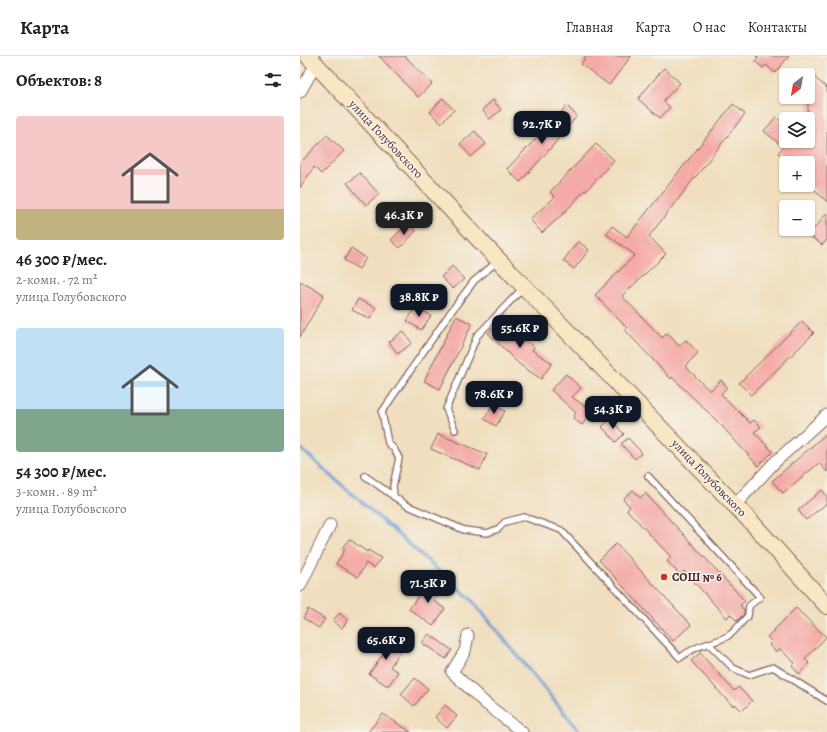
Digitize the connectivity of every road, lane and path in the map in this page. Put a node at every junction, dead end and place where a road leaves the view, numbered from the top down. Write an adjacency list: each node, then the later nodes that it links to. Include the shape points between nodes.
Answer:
1 (312, 60): 2 (street); 3 (street, улица Голубовского)
2 (300, 92)
3 (499, 260): 4 (street, улица Голубовского); 9 (lane, via 474,281 382,412 388,443 399,458 393,486)
4 (524, 287): 6 (lane, via 477,336 446,409); 10 (street, улица Голубовского)
5 (827, 415): 10 (street, via 774,462)
6 (455, 430)
7 (365, 476): 9 (lane)
8 (648, 476): 15 (lane, via 760,597 749,606 748,616 738,625 736,632)
9 (394, 497): 15 (lane, via 464,530 487,533 498,529 505,522 524,517 561,530 680,658 691,649)
10 (735, 505): 13 (street, улица Голубовского)
11 (330, 525): 12 (street)
12 (300, 586)
13 (827, 606)
14 (468, 635): 17 (street, via 465,651 452,672 485,703)
15 (708, 643): 16 (lane, via 733,668 749,675 774,667)
16 (827, 701)
17 (522, 732)

